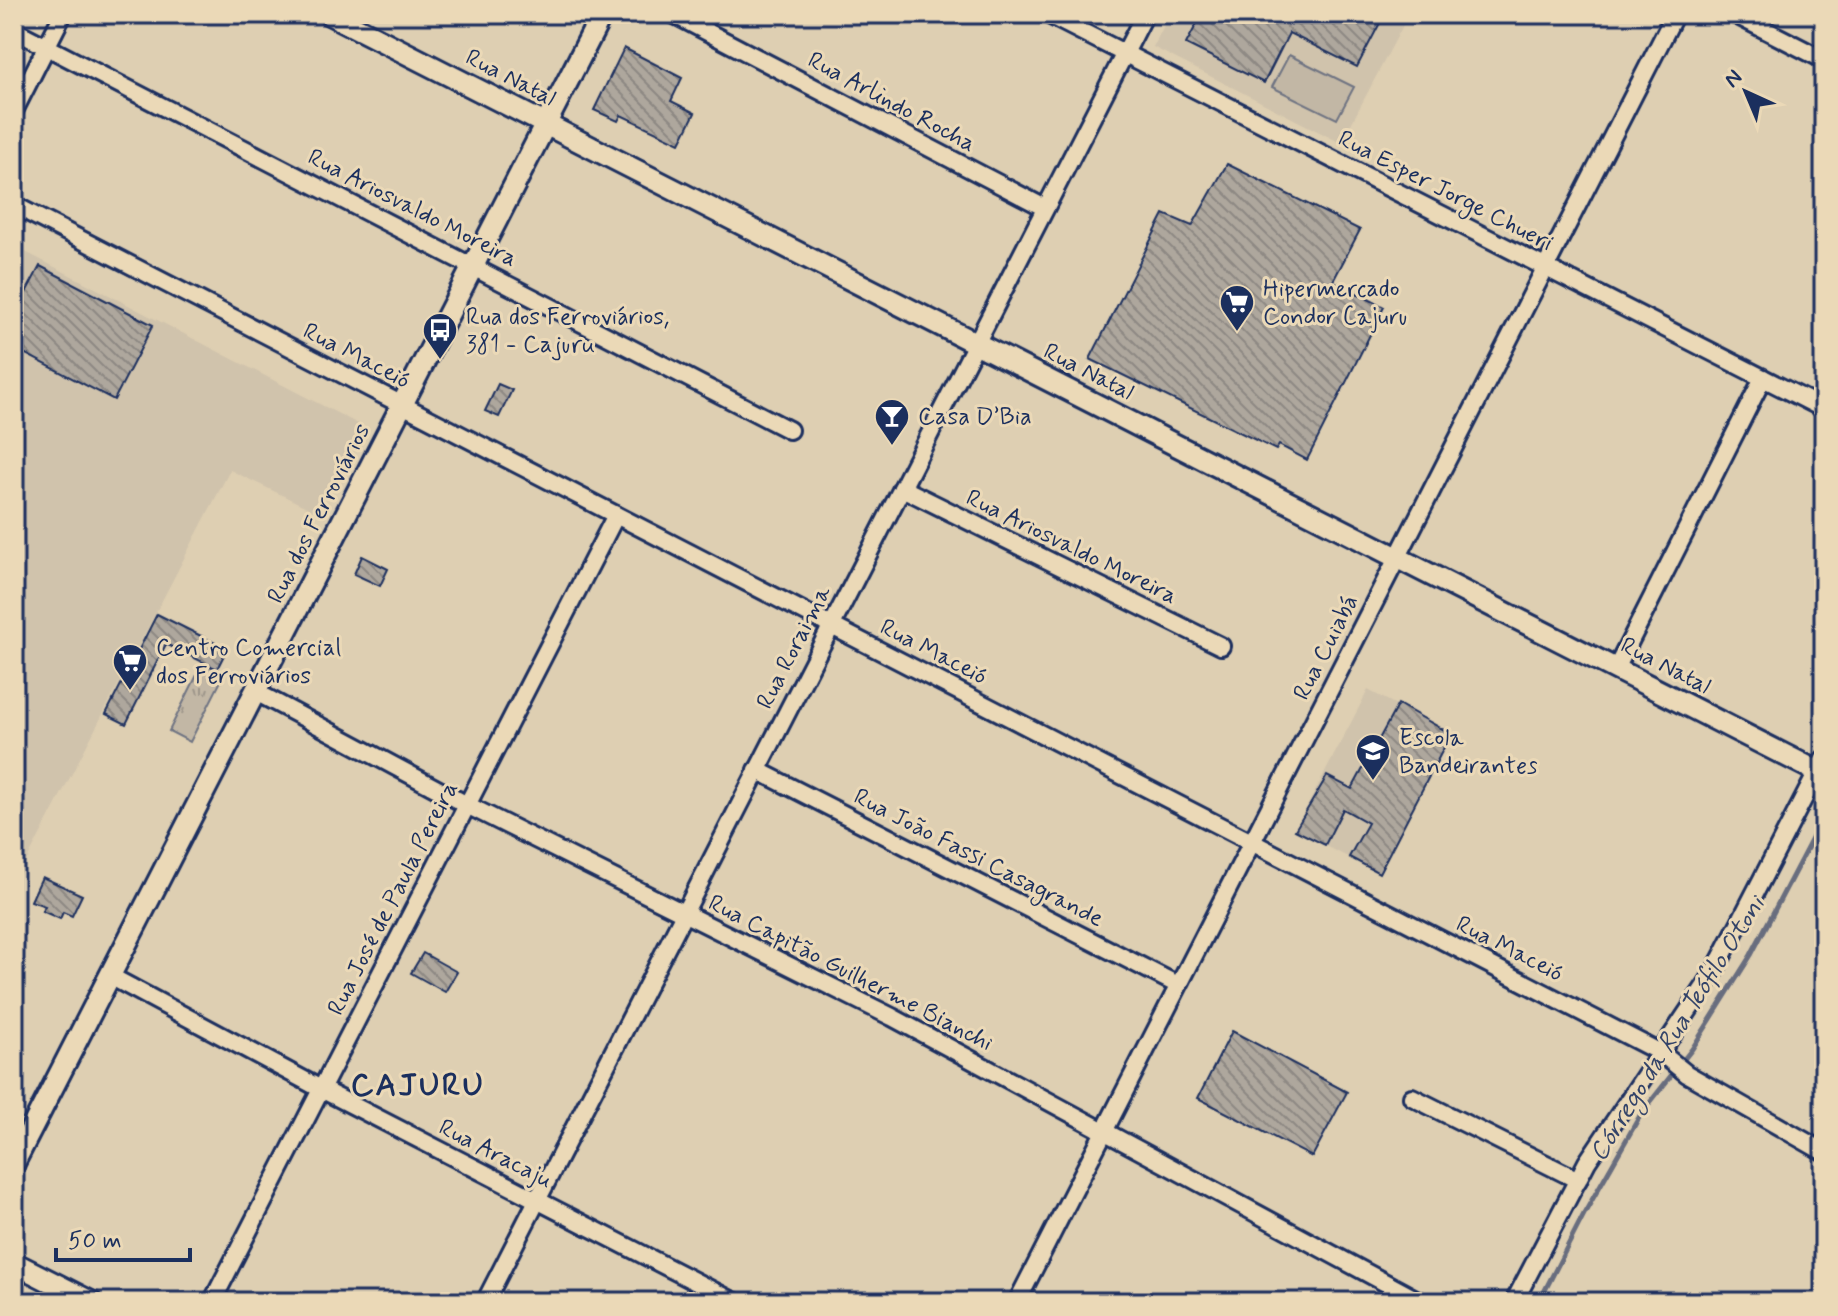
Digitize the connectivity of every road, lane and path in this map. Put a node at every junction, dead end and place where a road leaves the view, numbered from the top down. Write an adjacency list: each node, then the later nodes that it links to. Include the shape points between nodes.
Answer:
1 (63, 14): 10 (street)
2 (329, 14): 14 (street, Rua Natal)
3 (602, 14): 14 (street, Rua dos Ferroviários)
4 (673, 14): 16 (street, Rua Arlindo Rocha)
5 (1047, 14): 11 (street, Rua Esper Jorge Chueri)
6 (1145, 14): 11 (street, Rua Roraima)
7 (1675, 14): 18 (street, Rua Cuiabá)
8 (1734, 14): 12 (street)
9 (14, 30): 10 (street, Rua Ariosvaldo Moreira)
10 (47, 47): 13 (street); 17 (street, Rua Ariosvaldo Moreira)
11 (1124, 54): 16 (street, Rua Roraima); 18 (street, Rua Esper Jorge Chueri)
12 (1824, 60)
13 (14, 111)
14 (546, 124): 17 (street, Rua dos Ferroviários); 19 (street, Rua Natal)
15 (14, 205): 21 (street, Rua Maceió)
16 (1045, 208): 19 (street, Rua Roraima)
17 (474, 265): 21 (street, Rua dos Ferroviários); 23 (street, Rua Ariosvaldo Moreira)
18 (1546, 268): 20 (street, Rua Esper Jorge Chueri); 26 (street, Rua Cuiabá)
19 (976, 343): 24 (street, Rua Roraima); 26 (street, Rua Natal)
20 (1763, 378): 22 (street, Rua Esper Jorge Chueri); 29 (street)
21 (402, 405): 25 (street, Rua Maceió); 30 (street, Rua dos Ferroviários)
22 (1824, 409)
23 (789, 430)
24 (902, 488): 27 (street, Rua Roraima); 28 (street, Rua Ariosvaldo Moreira)
25 (616, 515): 27 (street, Rua Maceió); 33 (street, Rua José de Paula Pereira)
26 (1397, 558): 29 (street, Rua Natal); 34 (street, Rua Cuiabá)
27 (831, 626): 32 (street, Rua Roraima); 34 (street, Rua Maceió)
28 (1221, 646)
29 (1616, 669): 31 (street, Rua Natal)
30 (256, 692): 33 (street, Rua Capitão Guilherme Bianchi); 36 (street, Rua dos Ferroviários)
31 (1822, 769): 38 (street, via 1713,974)
32 (757, 770): 35 (street, Rua Roraima); 37 (street, Rua João Fassi Casagrande)
33 (467, 805): 35 (street, Rua Capitão Guilherme Bianchi); 39 (street, Rua José de Paula Pereira)
34 (1252, 842): 37 (street, Rua Cuiabá); 38 (street, Rua Maceió)
35 (683, 915): 41 (street, Rua Capitão Guilherme Bianchi, via 892,1017); 45 (street, Rua Roraima)
36 (110, 976): 39 (street, Rua Aracaju); 43 (street, Rua dos Ferroviários)
37 (1178, 985): 41 (street, Rua Cuiabá)
38 (1661, 1053): 42 (street, Rua Maceió, via 1687,1074); 44 (street)
39 (321, 1089): 45 (street, Rua Aracaju); 48 (street, Rua José de Paula Pereira)
40 (1412, 1097): 44 (street)
41 (1104, 1130): 51 (street, Rua Cuiabá); 52 (street, Rua Capitão Guilherme Bianchi)
42 (1824, 1152)
43 (14, 1163)
44 (1578, 1180): 53 (street)
45 (537, 1201): 49 (street, Rua Roraima); 50 (street, Rua Aracaju)
46 (14, 1263): 47 (street)
47 (91, 1302)
48 (212, 1302)
49 (485, 1302)
50 (735, 1302)
51 (1017, 1302)
52 (1421, 1302)
53 (1514, 1302)

